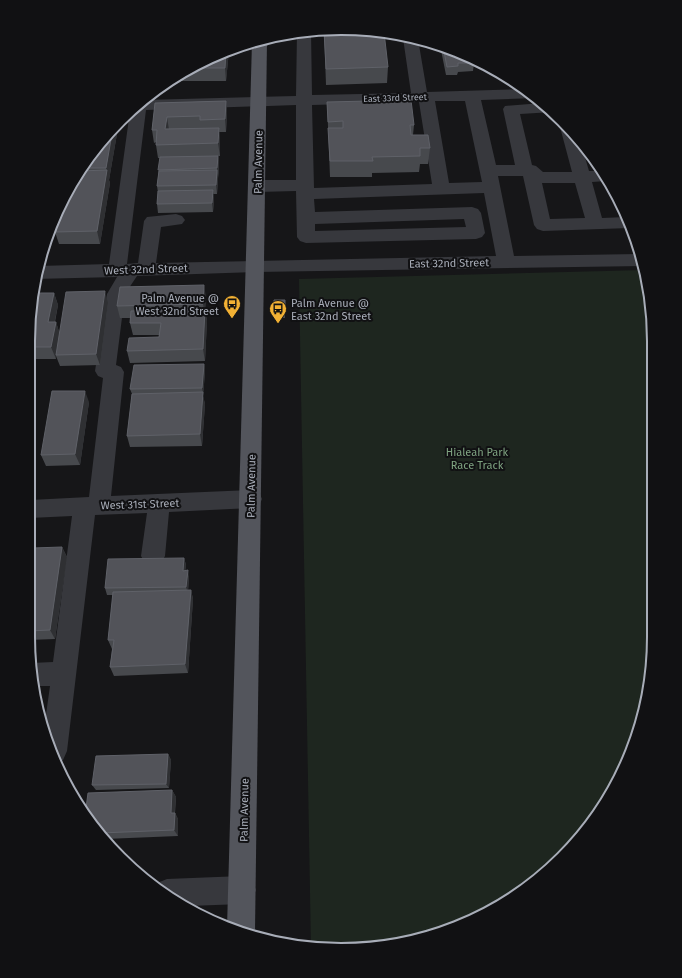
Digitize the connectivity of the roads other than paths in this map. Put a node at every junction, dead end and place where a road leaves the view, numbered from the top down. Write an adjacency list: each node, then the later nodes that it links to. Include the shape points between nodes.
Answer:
1 (304, 38): 7 (street)
2 (411, 43): 6 (street)
3 (260, 46): 8 (main road, Palm Avenue)
4 (522, 94): 5 (street, East 33rd Street)
5 (472, 96): 6 (street, East 33rd Street); 16 (street)
6 (423, 97): 7 (street, East 33rd Street); 19 (street)
7 (305, 101): 8 (street, East 33rd Street); 18 (street)
8 (260, 102): 9 (street, East 33rd Street); 17 (main road, Palm Avenue)
9 (147, 105)
10 (540, 108): 13 (street, via 511,109)
11 (139, 111): 27 (street)
12 (572, 140): 15 (street)
13 (528, 170): 15 (street, via 539,178); 16 (street); 23 (street, via 543,225)
14 (598, 176): 15 (street)
15 (582, 177): 23 (street)
16 (490, 179): 19 (street); 25 (street)
17 (258, 186): 18 (street); 26 (main road, Palm Avenue)
18 (305, 189): 19 (street); 20 (street)
19 (441, 189)
20 (306, 218): 20 (street, via 472,213 476,233 306,237)
21 (176, 220): 27 (street, via 153,221)
22 (624, 223): 23 (street)
23 (595, 224)
24 (636, 260): 25 (street, East 32nd Street)
25 (506, 262): 26 (street, East 32nd Street)
26 (256, 266): 27 (street, West 32nd Street); 29 (main road, Palm Avenue)
27 (131, 270): 28 (street, West 32nd Street); 31 (street, via 116,294 106,363 106,371 114,372)
28 (43, 273)
29 (251, 499): 30 (street, West 31st Street); 37 (main road, Palm Avenue)
30 (159, 503): 31 (street, West 31st Street); 33 (street)
31 (92, 506): 32 (street, West 31st Street); 35 (street)
32 (35, 509)
33 (153, 556)
34 (38, 674): 35 (street)
35 (64, 674): 36 (street)
36 (55, 745)
37 (242, 890): 38 (street); 39 (main road, Palm Avenue)
38 (174, 893)
39 (241, 926)

